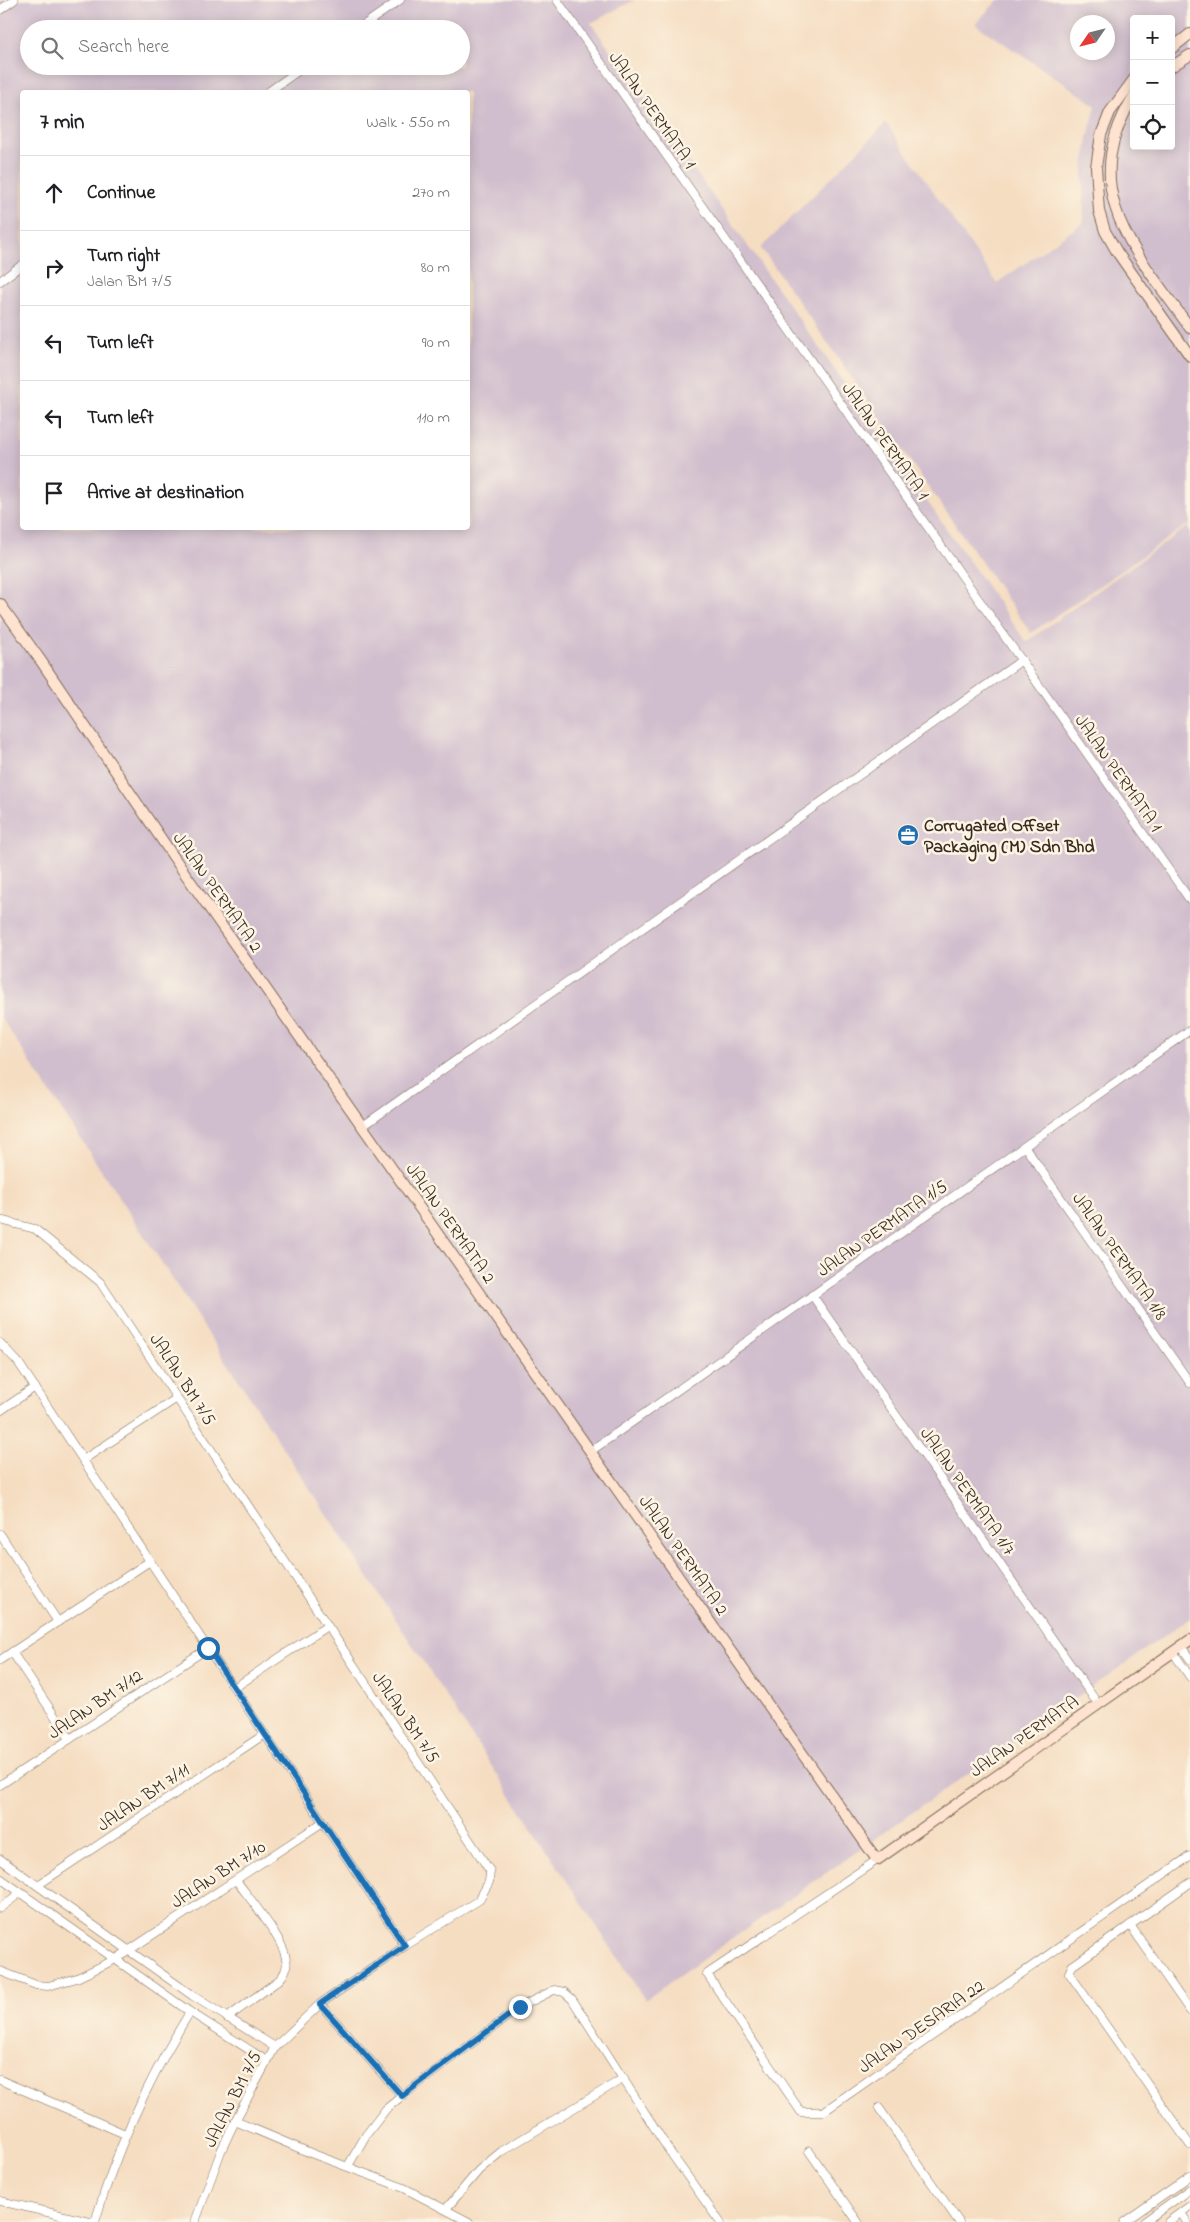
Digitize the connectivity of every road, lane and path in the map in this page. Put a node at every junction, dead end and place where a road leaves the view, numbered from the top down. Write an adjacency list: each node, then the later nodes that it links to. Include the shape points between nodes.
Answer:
1 (14, 0): 4 (street)
2 (400, 0): 5 (street)
3 (557, 0): 19 (street, JALAN PERMATA 1)
4 (0, 10)
5 (371, 20)
6 (1190, 35): 7 (street)
7 (1175, 46)
8 (1190, 55): 9 (street)
9 (1175, 64)
10 (292, 75): 12 (street)
11 (1130, 84): 17 (street, via 1110,112 1101,135 1096,167 1099,211 1117,252)
12 (271, 90)
13 (1130, 102): 16 (street, via 1112,149 1111,191 1118,220 1129,242)
14 (20, 266): 15 (street)
15 (0, 281)
16 (1190, 328)
17 (1190, 356)
18 (0, 604): 22 (street, JALAN PERMATA 2)
19 (1022, 660): 20 (street, JALAN PERMATA 1); 22 (street)
20 (1190, 900)
21 (1190, 1030): 23 (street, JALAN PERMATA 1/5)
22 (363, 1126): 31 (street, JALAN PERMATA 2)
23 (1024, 1146): 25 (street, JALAN PERMATA 1/5); 27 (street, JALAN PERMATA 1/8)
24 (0, 1220): 29 (street, JALAN BM 7/5, via 35,1229 100,1282)
25 (812, 1295): 31 (street, JALAN PERMATA 1/5); 45 (street, JALAN PERMATA 1/7)
26 (0, 1343): 28 (street)
27 (1190, 1383)
28 (35, 1387): 30 (street); 32 (street)
29 (177, 1398): 32 (street); 36 (street, JALAN BM 7/5)
30 (0, 1411)
31 (591, 1451): 52 (street, JALAN PERMATA 2)
32 (83, 1460): 34 (street)
33 (0, 1534): 35 (street)
34 (150, 1561): 35 (street); 38 (street)
35 (58, 1622): 40 (street)
36 (327, 1626): 44 (street); 60 (street, JALAN BM 7/5, via 490,1871 489,1882 479,1900)
37 (1190, 1640): 39 (street, JALAN PERMATA)
38 (208, 1648): 44 (street); 47 (street, JALAN BM 7/12)
39 (1177, 1649): 41 (street); 43 (street); 45 (street, JALAN PERMATA)
40 (12, 1652): 42 (street); 47 (street)
41 (1190, 1658)
42 (0, 1660)
43 (1190, 1677)
44 (234, 1688): 46 (street)
45 (1098, 1704): 52 (street, JALAN PERMATA)
46 (265, 1734): 49 (street); 56 (street, JALAN BM 7/11)
47 (70, 1739): 48 (street, JALAN BM 7/12)
48 (0, 1785)
49 (323, 1822): 54 (street, JALAN BM 7/10); 60 (street)
50 (1190, 1856): 52 (street, JALAN DESARIA 22, via 823,2112 801,2112 707,1974)
51 (0, 1859): 56 (street)
52 (877, 1860)
53 (0, 1878): 57 (street)
54 (236, 1880): 61 (street, JALAN BM 7/10); 67 (street, via 274,1934 287,1963 279,1980)
55 (1190, 1883): 59 (street)
56 (38, 1885): 61 (street)
57 (20, 1893): 58 (street); 62 (street)
58 (0, 1908)
59 (1130, 1925): 65 (street); 76 (street, via 1072,1966 1069,1973)
60 (405, 1946): 64 (street, JALAN BM 7/5)
61 (128, 1950): 62 (street, JALAN BM 7/10); 67 (street)
62 (116, 1959): 63 (street, JALAN BM 7/10, via 77,1978 48,1986 30,1984); 66 (street)
63 (0, 1971)
64 (320, 2004): 68 (street, JALAN BM 7/5); 72 (street)
65 (1190, 2011)
66 (190, 2012): 69 (street); 75 (street)
67 (227, 2018): 68 (street)
68 (275, 2047): 69 (street, JALAN BM 7/5)
69 (267, 2061): 74 (street, JALAN BM 7/5)
70 (624, 2078): 72 (street, via 572,1999 564,1992 554,1990 520,2007); 83 (street, via 502,2152 479,2170); 89 (street, via 670,2152)
71 (0, 2080): 75 (street)
72 (402, 2096): 78 (street, via 374,2122)
73 (879, 2108): 91 (street)
74 (235, 2121): 78 (street); 87 (street, JALAN BM 7/5)
75 (125, 2134): 86 (street, via 108,2176)
76 (1190, 2145)
77 (809, 2151): 90 (street)
78 (348, 2166): 83 (street)
79 (1190, 2176): 92 (street)
80 (1190, 2189): 93 (street)
81 (0, 2201): 85 (street)
82 (1190, 2206): 84 (street)
83 (446, 2208): 88 (street)
84 (1181, 2213): 94 (street); 95 (street)
85 (90, 2222)
86 (95, 2222)
87 (195, 2222)
88 (469, 2222)
89 (720, 2222)
90 (858, 2222)
91 (959, 2222)
92 (1124, 2222)
93 (1144, 2222)
94 (1168, 2222)
95 (1187, 2222)

